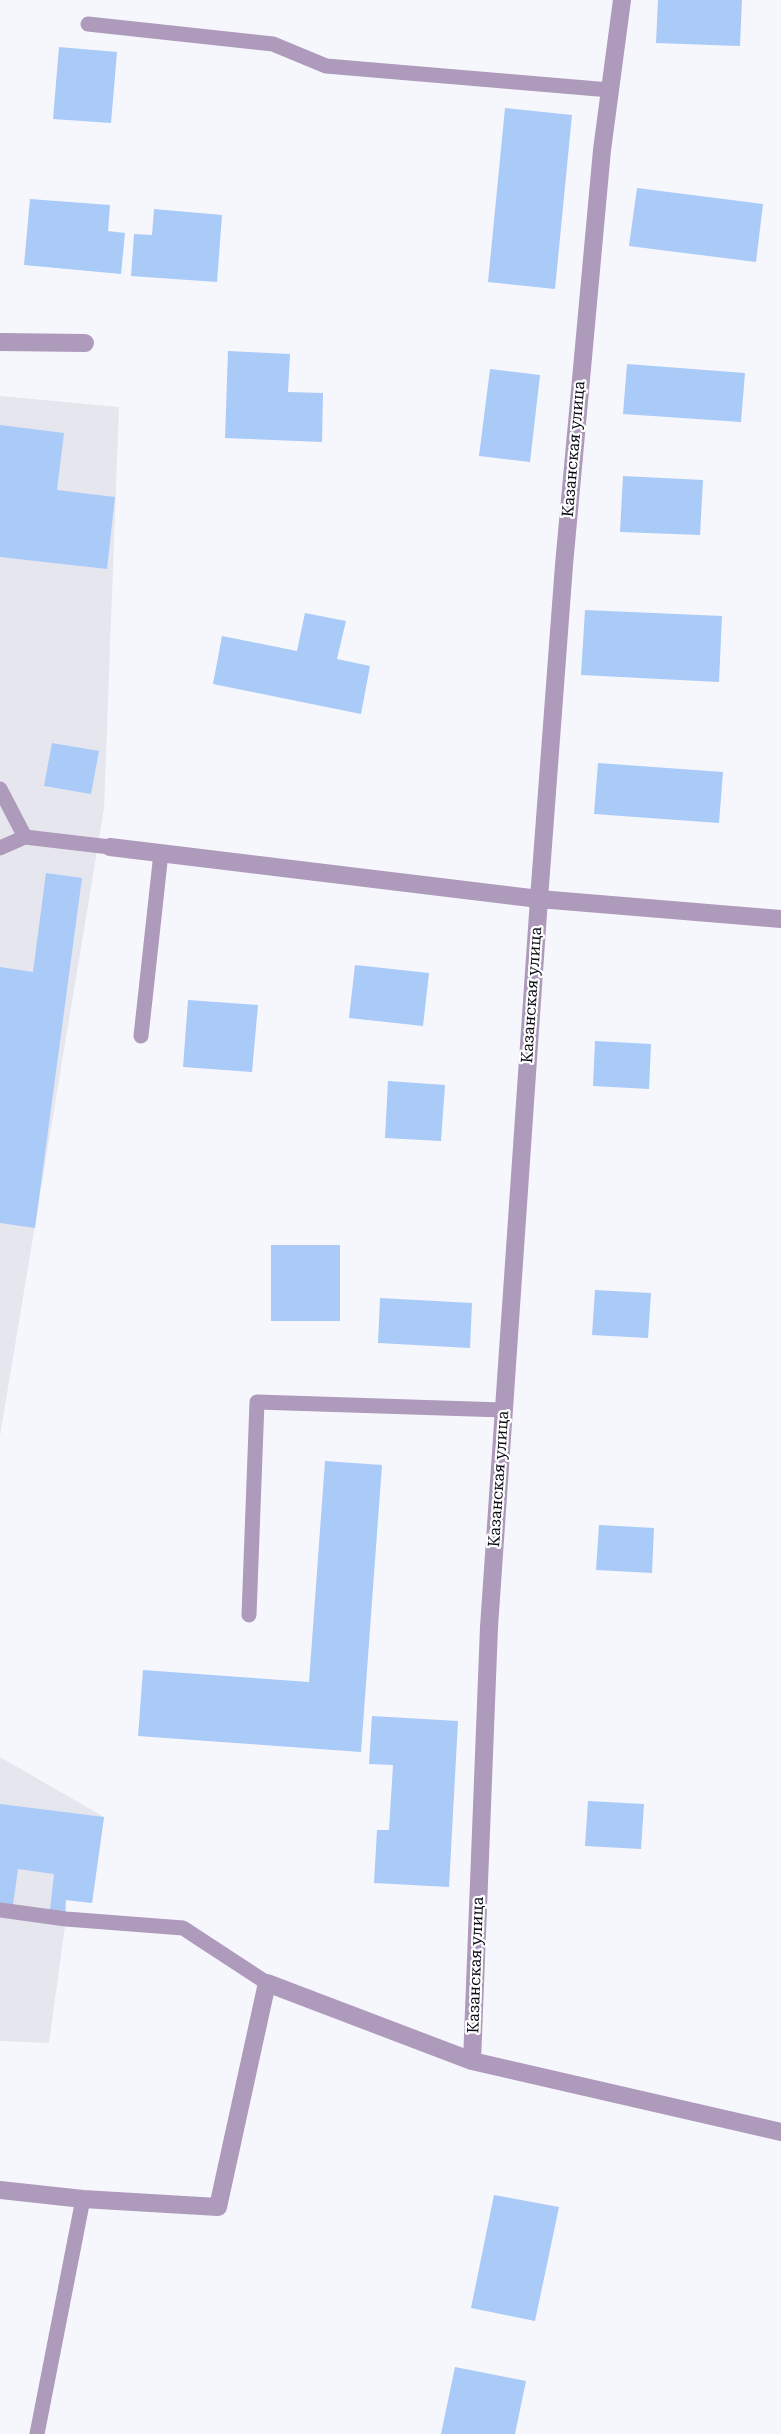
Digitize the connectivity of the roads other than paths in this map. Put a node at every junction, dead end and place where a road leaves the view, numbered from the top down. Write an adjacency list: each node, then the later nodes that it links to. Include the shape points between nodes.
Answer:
1 (622, 0): 3 (street, Казанская улица)
2 (88, 24): 3 (lane, via 273,44 326,66)
3 (610, 90): 11 (street, Казанская улица, via 564,565)
4 (0, 342): 5 (street)
5 (85, 343)
6 (0, 789): 7 (lane)
7 (25, 837): 8 (lane); 9 (lane)
8 (110, 847): 10 (street)
9 (0, 848)
10 (161, 853): 11 (street); 13 (lane)
11 (539, 899): 12 (street); 14 (street, Казанская улица)
12 (781, 919)
13 (141, 1036)
14 (503, 1410): 15 (lane, via 257,1402); 18 (street, Казанская улица, via 489,1627)
15 (249, 1616)
16 (0, 1910): 17 (lane, via 183,1928)
17 (267, 1983): 18 (street); 21 (street, via 218,2207)
18 (472, 2061): 19 (street)
19 (781, 2132)
20 (0, 2190): 21 (street)
21 (83, 2199): 22 (lane)
22 (37, 2434)

